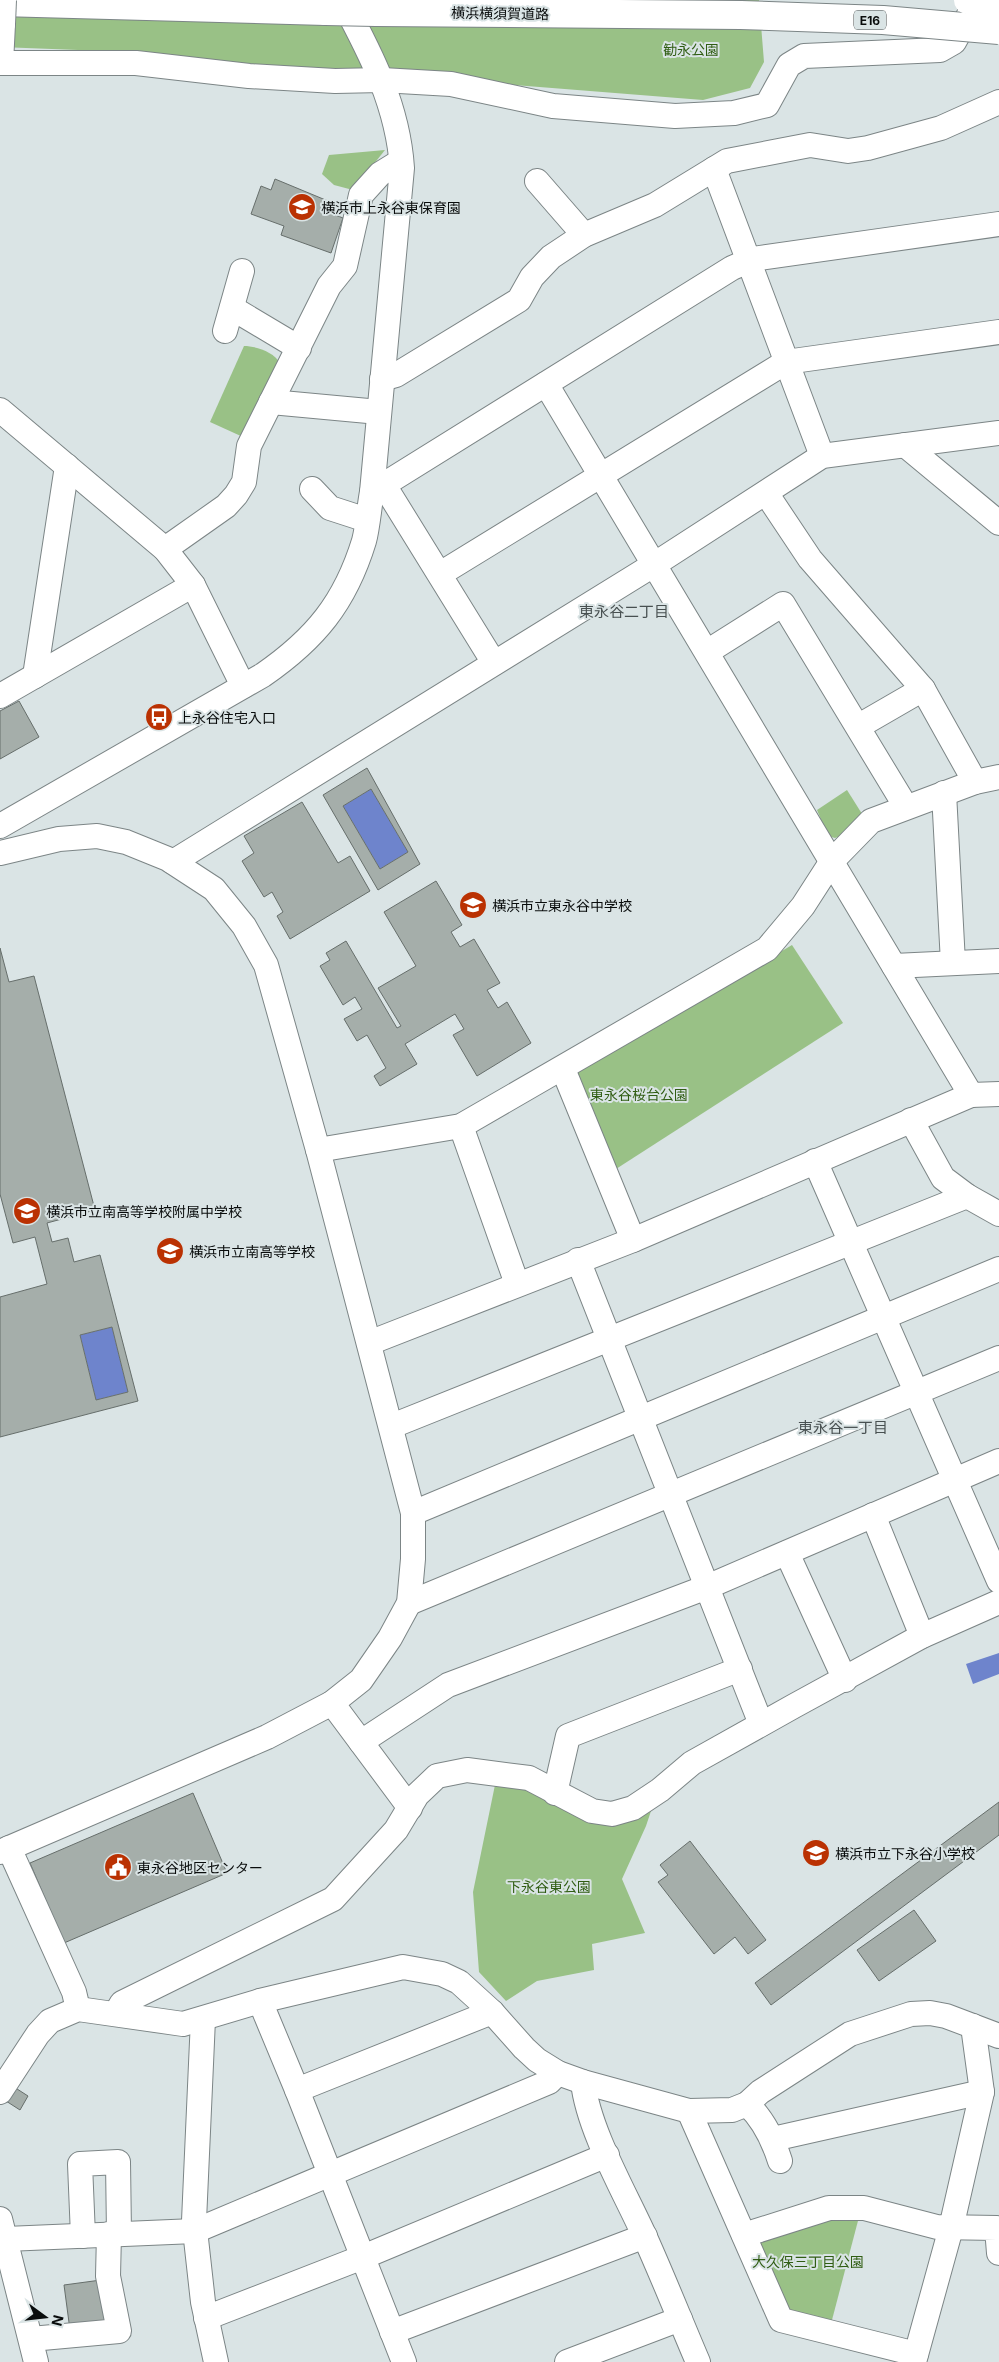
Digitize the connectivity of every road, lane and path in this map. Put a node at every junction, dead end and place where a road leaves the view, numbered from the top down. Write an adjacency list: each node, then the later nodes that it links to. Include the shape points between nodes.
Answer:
1 (4, 0): 6 (street, bridge)
2 (968, 0): 4 (highway, bridge)
3 (977, 0): 9 (street, via 954,42 940,50 804,56 789,64 767,105 734,113 675,116 553,106 451,84)
4 (999, 3)
5 (334, 6): 6 (highway, 横浜横須賀道路 / E16); 7 (highway, 横浜横須賀道路 / E16, bridge, via 376,12 883,20); 9 (street, via 375,62)
6 (2, 13): 8 (street)
7 (999, 30)
8 (1, 63): 9 (street, via 136,63 249,76)
9 (382, 80): 11 (street, via 396,122)
10 (999, 102): 12 (street, via 941,128 868,148 848,151 810,145 727,161)
11 (401, 161): 21 (street, via 380,174 361,195 345,266 329,286); 23 (street, via 401,190)
12 (714, 169): 15 (street, via 655,205); 16 (street)
13 (538, 181): 15 (street)
14 (999, 224): 16 (street)
15 (584, 234): 23 (street, via 551,257 532,277 519,300 396,375)
16 (748, 262): 22 (street); 24 (street, via 732,268)
17 (242, 271): 18 (street)
18 (232, 308): 19 (street); 21 (street)
19 (225, 331)
20 (999, 332): 22 (street)
21 (299, 348): 25 (street)
22 (786, 362): 30 (street); 32 (street)
23 (382, 379): 27 (street)
24 (546, 384): 32 (street); 34 (street)
25 (271, 402): 27 (street); 38 (street, via 249,446 244,482 236,496)
26 (0, 410): 31 (street)
27 (379, 412): 34 (street)
28 (999, 433): 29 (street)
29 (905, 445): 30 (street); 37 (street)
30 (822, 456): 35 (street)
31 (67, 466): 38 (street); 44 (street)
32 (601, 475): 39 (street); 40 (street)
33 (312, 489): 36 (street, via 330,508)
34 (378, 489): 36 (street); 40 (street)
35 (766, 493): 39 (street); 46 (street, via 810,559)
36 (367, 520): 45 (street, via 354,567 327,618 309,640 286,659)
37 (999, 523)
38 (165, 549): 41 (street)
39 (655, 564): 42 (street); 43 (street)
40 (440, 574): 43 (street)
41 (193, 585): 44 (street); 45 (street)
42 (707, 652): 48 (street, via 783,604); 55 (street)
43 (494, 663): 56 (street)
44 (35, 676): 47 (street)
45 (243, 686): 53 (street)
46 (923, 689): 48 (street); 50 (street)
47 (0, 696)
48 (859, 726): 52 (street)
49 (999, 777): 50 (street)
50 (975, 782): 51 (street)
51 (944, 793): 52 (street); 58 (street)
52 (906, 806): 55 (street, via 871,821)
53 (0, 826)
54 (0, 853): 56 (street, via 59,839 97,836 126,842)
55 (832, 861): 59 (street); 60 (street, via 803,906 767,949)
56 (173, 862): 65 (street, via 214,889 244,926 266,965)
57 (999, 961): 58 (street)
58 (953, 963): 59 (street)
59 (894, 966): 62 (street)
60 (563, 1069): 64 (street); 69 (street)
61 (999, 1094): 62 (street)
62 (970, 1095): 63 (street)
63 (911, 1120): 66 (street); 67 (street, via 942,1178)
64 (461, 1126): 65 (street); 73 (street)
65 (318, 1150): 76 (street)
66 (815, 1161): 69 (street); 70 (street)
67 (967, 1196): 68 (street); 70 (street)
68 (999, 1214)
69 (633, 1240): 71 (street)
70 (850, 1242): 74 (street); 75 (street)
71 (578, 1260): 73 (street); 75 (street)
72 (999, 1269): 74 (street)
73 (517, 1284): 76 (street)
74 (884, 1317): 78 (street); 79 (street)
75 (609, 1340): 79 (street); 80 (street)
76 (369, 1343): 80 (street)
77 (999, 1358): 78 (street)
78 (916, 1392): 82 (street); 83 (street)
79 (640, 1418): 83 (street); 84 (street)
80 (392, 1426): 84 (street)
81 (999, 1461): 82 (street)
82 (954, 1480): 85 (street); 87 (street)
83 (670, 1494): 88 (street); 90 (street)
84 (414, 1513): 90 (street)
85 (873, 1515): 86 (street); 91 (street)
86 (787, 1553): 88 (street); 93 (street)
87 (999, 1581)
88 (708, 1587): 92 (street); 96 (street, via 448,1685)
89 (999, 1602): 91 (street)
90 (408, 1603): 94 (street, via 390,1638 361,1680)
91 (922, 1636): 93 (street)
92 (740, 1669): 95 (street); 97 (street, via 568,1736)
93 (846, 1680): 95 (street)
94 (332, 1703): 96 (street); 99 (street, via 258,1741)
95 (762, 1724): 97 (street, via 692,1764 633,1808 612,1814 592,1811)
96 (361, 1742): 98 (street)
97 (555, 1793): 98 (street, via 529,1778 467,1770 437,1776)
98 (410, 1808): 103 (street, via 396,1830 333,1899 122,2003)
99 (4, 1850): 101 (street, via 74,1992)
100 (260, 2001): 102 (street, via 403,1967 442,1974 459,1982); 104 (street); 108 (street)
101 (78, 2009): 103 (street); 109 (street, via 50,2021)
102 (492, 2012): 106 (street, via 524,2048); 108 (street)
103 (116, 2013): 104 (street, via 183,2024)
104 (203, 2018): 116 (street)
105 (991, 2028): 110 (street); 111 (street, via 930,2013 911,2014 850,2034 760,2092)
106 (558, 2073): 107 (street); 114 (street, via 549,2082)
107 (583, 2082): 112 (street); 113 (street, via 585,2100)
108 (297, 2090): 114 (street)
109 (0, 2092)
110 (982, 2092): 111 (street, via 776,2150 757,2113); 115 (street)
111 (747, 2104): 112 (street, via 732,2110)
112 (689, 2111): 119 (street)
113 (607, 2155): 121 (street); 123 (street)
114 (331, 2175): 116 (street); 123 (street)
115 (951, 2228): 119 (street, via 864,2208 829,2208); 122 (street, via 997,2228); 128 (street)
116 (195, 2231): 118 (street); 124 (street)
117 (2, 2233): 120 (street); 127 (street)
118 (114, 2234): 120 (street); 120 (street, via 118,2162 80,2164); 127 (street, via 108,2276 118,2331)
119 (744, 2235): 128 (street, via 781,2320)
120 (83, 2236)
121 (645, 2236): 125 (street); 126 (street)
122 (999, 2253)
123 (363, 2257): 124 (street); 126 (street)
124 (206, 2318): 130 (street)
125 (680, 2319): 132 (street); 133 (street)
126 (392, 2332): 131 (street)
127 (31, 2339): 129 (street)
128 (915, 2358)
129 (36, 2362)
130 (216, 2362)
131 (404, 2362)
132 (567, 2362)
133 (698, 2362)

